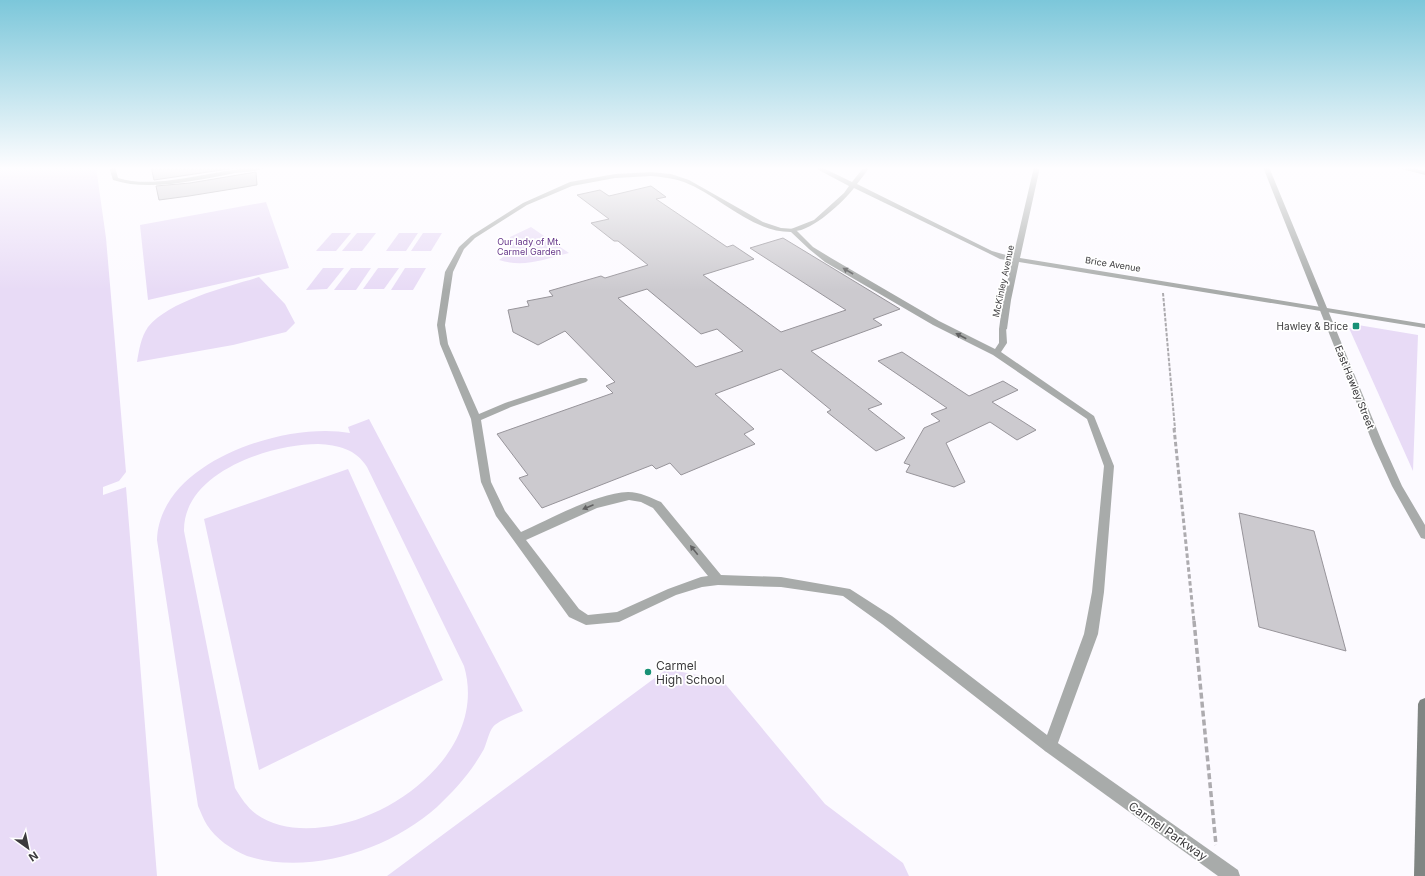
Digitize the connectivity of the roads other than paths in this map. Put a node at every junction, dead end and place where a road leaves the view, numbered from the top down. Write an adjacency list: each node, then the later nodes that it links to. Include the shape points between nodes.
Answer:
1 (517, 208): 13 (street, Carmel Parkway, via 473,237 461,248 449,272 441,325 444,340)
2 (734, 208): 7 (street, Carmel Parkway, via 761,223 780,230)
3 (830, 208): 7 (street, via 816,220)
4 (899, 208): 8 (street, Brice Avenue, via 990,252)
5 (1028, 208): 8 (street, McKinley Avenue)
6 (1283, 208): 9 (street, East Hawley Street)
7 (793, 230): 11 (street, one-way to 7, via 936,323 828,260)
8 (1017, 259): 9 (street, Brice Avenue); 11 (street, McKinley Avenue, via 1007,300 1003,343)
9 (1324, 309): 10 (street, Brice Avenue); 14 (street, East Hawley Street, via 1378,444 1397,486)
10 (1425, 326)
11 (996, 353): 18 (street, via 1091,418 1109,466 1098,592 1091,634)
12 (582, 380): 13 (street, via 508,405)
13 (476, 420): 15 (street, Carmel Parkway, via 486,482 500,512)
14 (1425, 535)
15 (519, 538): 16 (street, one-way to 15, via 660,509 644,499 629,496 612,499); 16 (street, Carmel Parkway, via 574,613 586,620 619,617 672,592 701,582)
16 (718, 580): 18 (street, Carmel Parkway, via 781,582 846,592 887,620)
17 (1425, 704): 20 (main road)
18 (1050, 746): 19 (street, Carmel Parkway)
19 (1232, 876)
20 (1422, 876)

